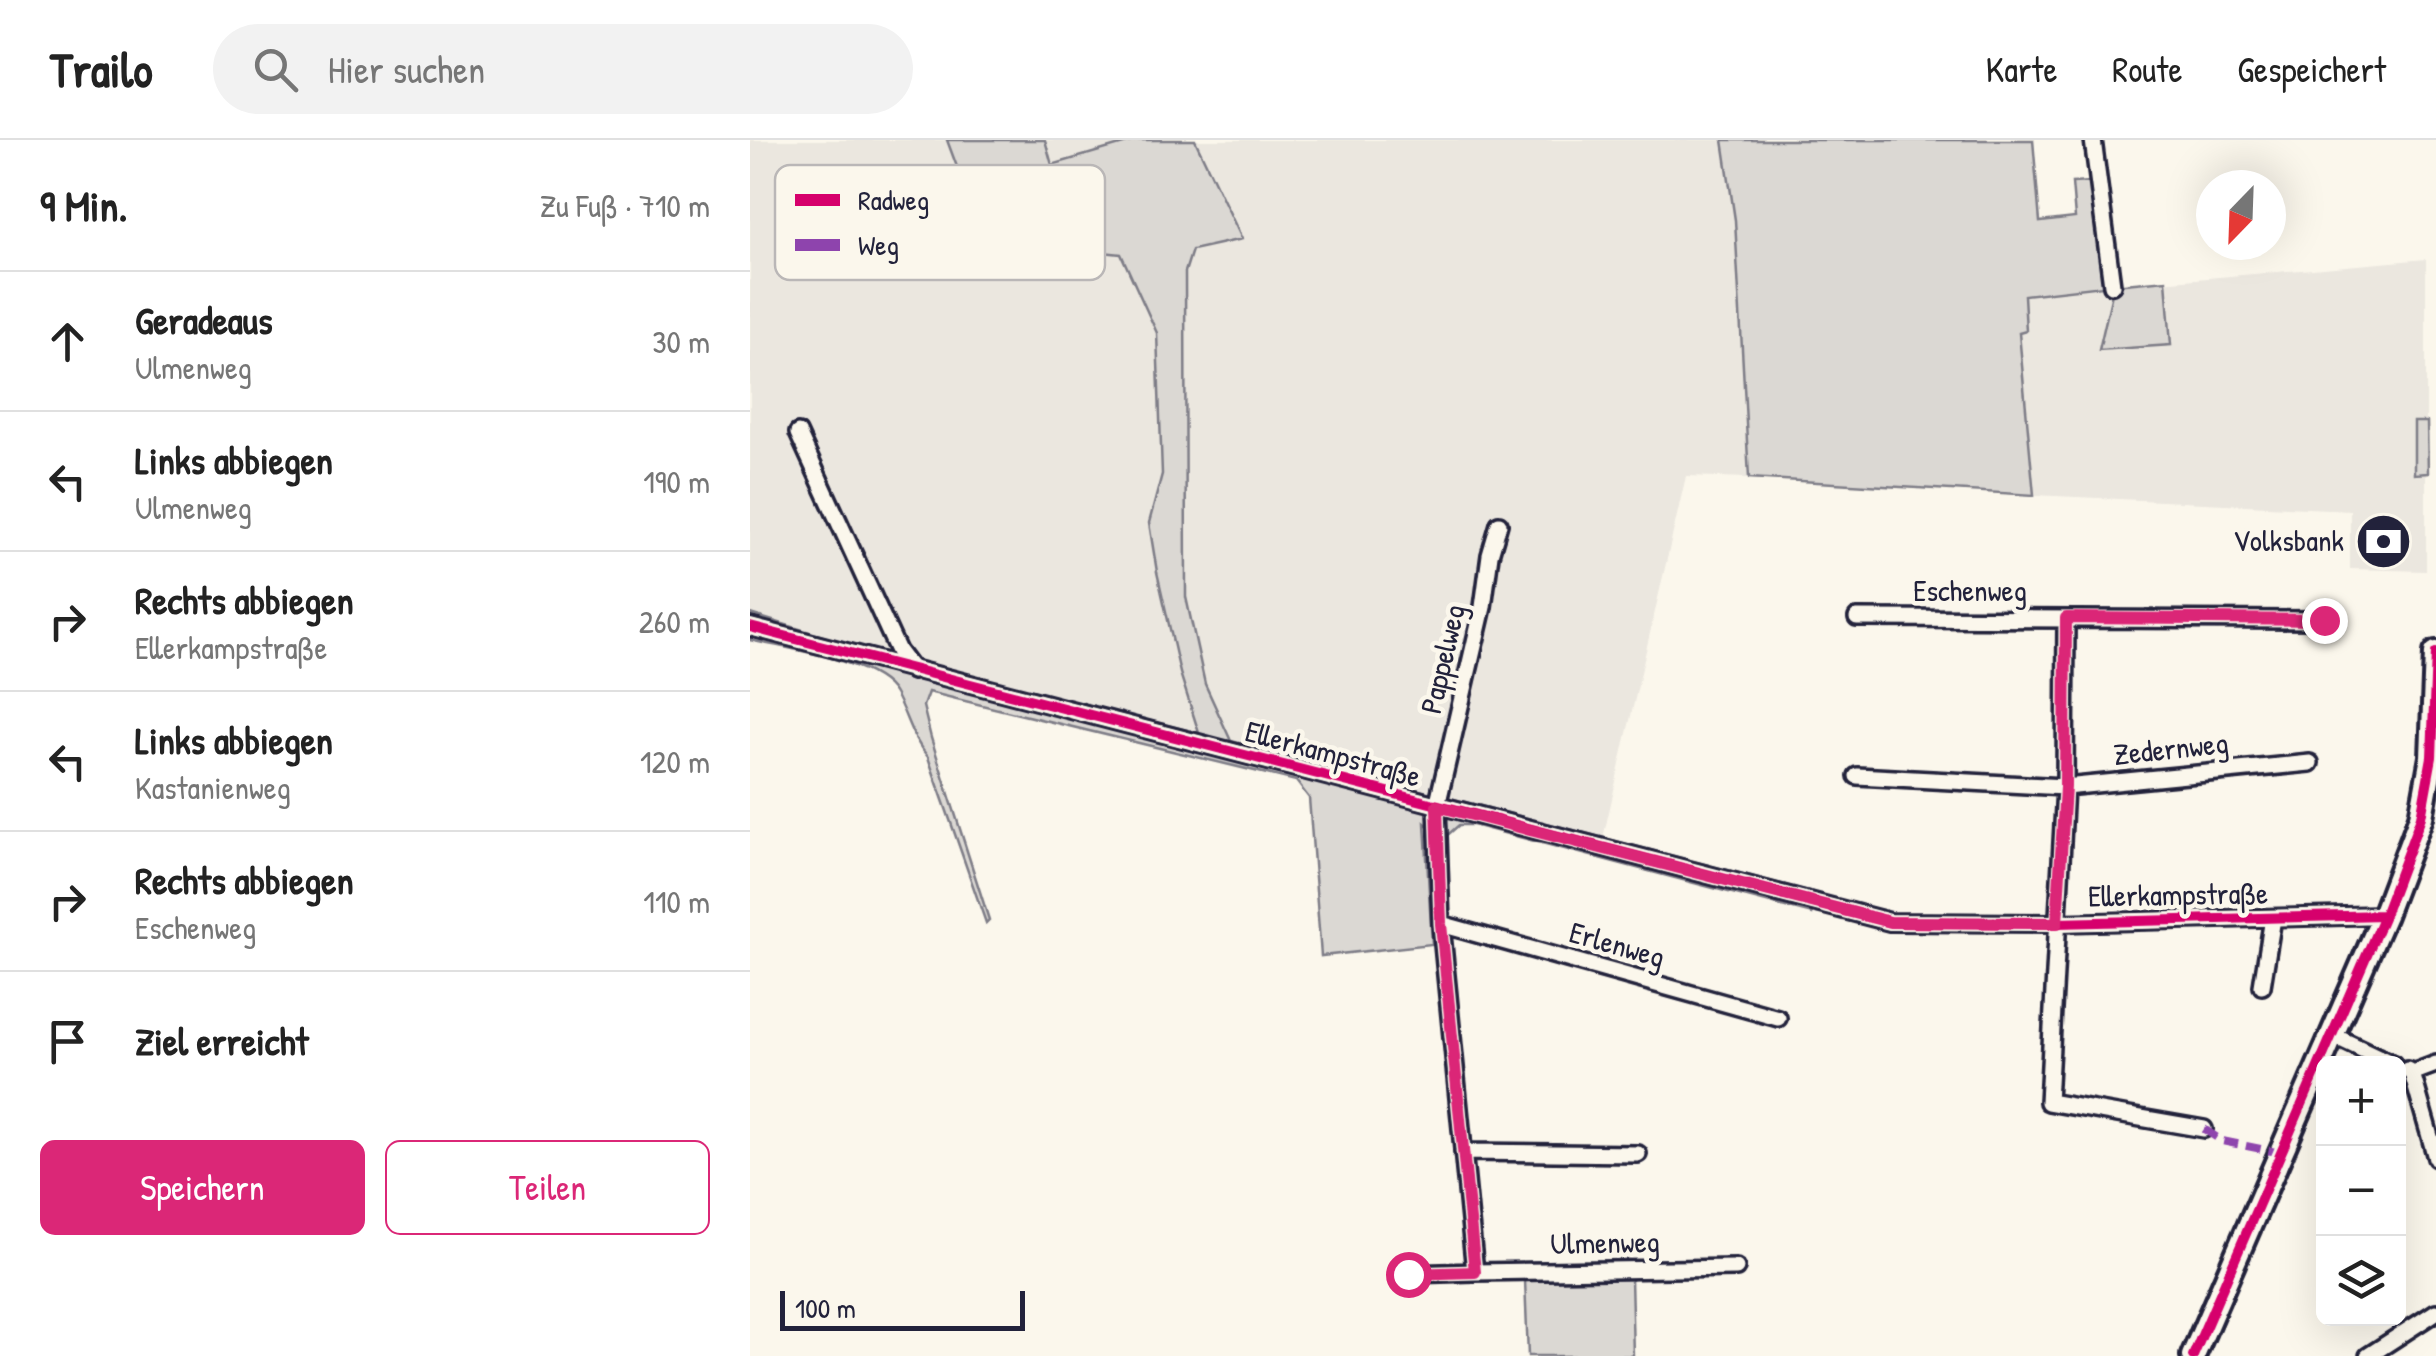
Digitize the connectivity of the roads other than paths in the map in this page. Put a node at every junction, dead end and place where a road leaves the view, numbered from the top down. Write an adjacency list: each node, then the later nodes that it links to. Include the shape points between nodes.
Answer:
1 (2093, 140): 2 (street)
2 (2112, 284)
3 (798, 434): 10 (street)
4 (1499, 524): 15 (street, Pappelweg)
5 (1857, 618): 6 (street, Eschenweg)
6 (2066, 618): 7 (street, Eschenweg); 14 (street)
7 (2324, 620)
8 (750, 627): 10 (street, Ellerkampstraße)
9 (2436, 653): 12 (main road)
10 (913, 671): 15 (street, Ellerkampstraße)
11 (2310, 763): 14 (street, Zedernweg)
12 (2433, 773): 16 (main road)
13 (1856, 776): 14 (street, Zedernweg)
14 (2065, 787): 18 (street)
15 (1437, 806): 18 (street, Ellerkampstraße, via 1890,922); 19 (street)
16 (2384, 915): 17 (street, Ellerkampstraße); 22 (main road)
17 (2273, 918): 18 (street, Ellerkampstraße); 20 (street, Ellerkampstraße)
18 (2057, 923): 27 (street, via 2048,1102)
19 (1441, 924): 21 (street, Erlenweg); 28 (street)
20 (2262, 986)
21 (1778, 1018)
22 (2332, 1035): 23 (street); 35 (main road)
23 (2376, 1056)
24 (2436, 1064): 25 (street)
25 (2406, 1067)
26 (2406, 1081): 30 (street)
27 (2204, 1129)
28 (1462, 1152): 29 (street); 32 (street)
29 (1638, 1154)
30 (2436, 1158)
31 (1736, 1268): 32 (street, Ulmenweg)
32 (1475, 1272): 33 (street, Ulmenweg)
33 (1408, 1274)
34 (2436, 1312): 36 (street)
35 (2193, 1356)
36 (2368, 1356)

